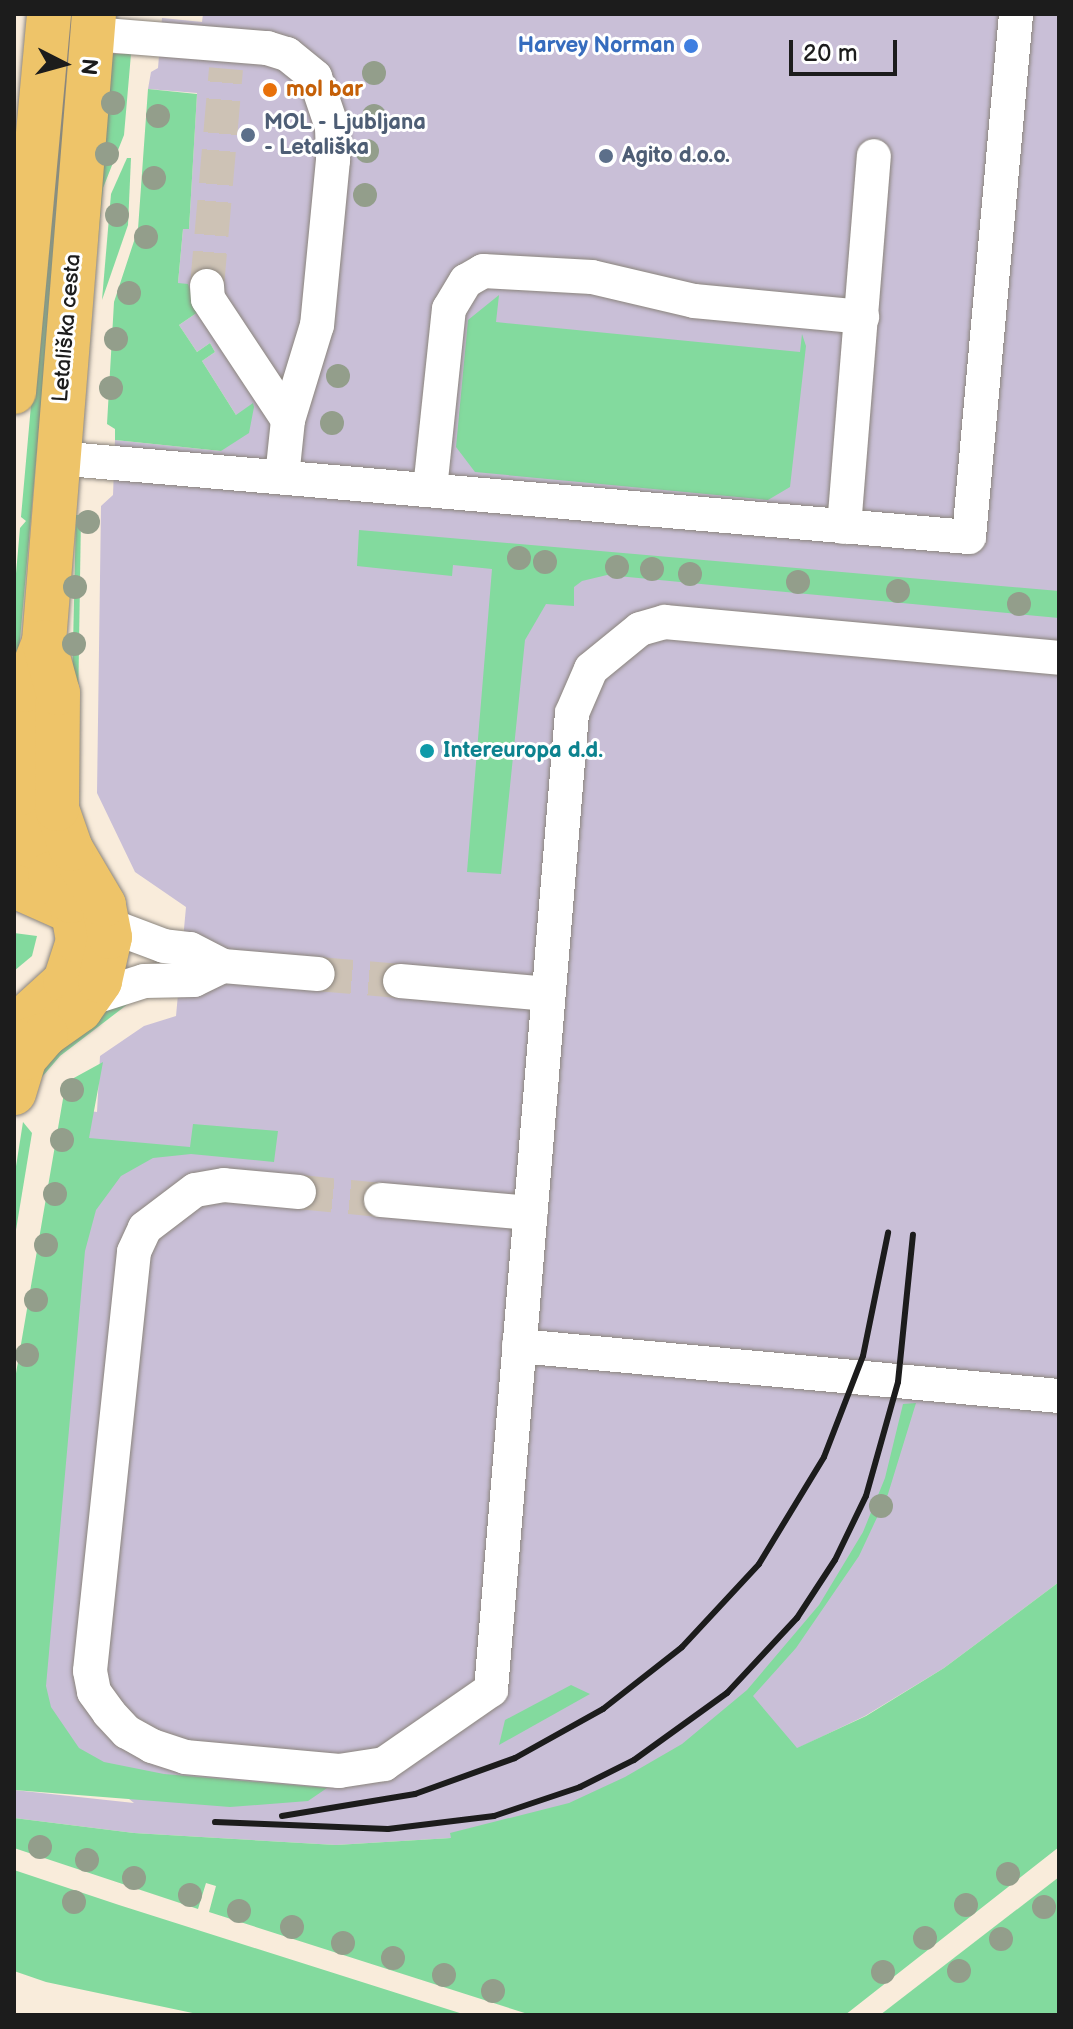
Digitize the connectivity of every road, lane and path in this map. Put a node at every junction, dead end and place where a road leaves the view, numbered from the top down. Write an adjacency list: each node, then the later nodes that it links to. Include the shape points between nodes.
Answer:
1 (49, 14): 7 (main road)
2 (1016, 14): 13 (lane, via 969,537)
3 (93, 24): 9 (lane, via 227,57 267,48 301,63 315,77 332,127 317,325); 10 (main road, Letališka cesta)
4 (874, 156): 6 (lane)
5 (207, 286): 9 (lane, via 208,299)
6 (862, 317): 12 (lane, via 694,301 592,277 483,271 466,281 449,309); 13 (lane)
7 (17, 320): 8 (main road)
8 (14, 392)
9 (288, 420): 11 (lane)
10 (56, 458): 11 (lane); 14 (main road, Letališka cesta)
11 (282, 477): 12 (lane)
12 (430, 489): 13 (lane)
13 (844, 527)
14 (44, 642): 16 (main road, Letališka cesta, via 25,690); 17 (main road, Letališka cesta, via 58,693 57,809)
15 (1059, 658): 21 (lane, via 692,623 640,629 615,645 591,669 572,713)
16 (21, 865): 17 (main road, Letališka cesta, via 56,880)
17 (92, 919): 18 (lane, via 164,946 190,949); 22 (main road, Letališka cesta, via 105,969); 23 (main road, Letališka cesta, via 65,981)
18 (223, 966): 19 (lane); 22 (lane, via 194,980 144,981)
19 (318, 974)
20 (400, 981): 21 (lane)
21 (548, 994): 27 (lane)
22 (88, 999): 23 (main road, Letališka cesta)
23 (25, 1035): 24 (main road, Letališka cesta, via 25,1058)
24 (14, 1093)
25 (299, 1192): 28 (lane, via 224,1185 195,1190 145,1228 134,1252 90,1671 94,1692 127,1732 185,1757 339,1771 384,1764 491,1690)
26 (381, 1200): 27 (lane)
27 (530, 1213): 28 (lane)
28 (519, 1346): 29 (lane)
29 (1059, 1396)

